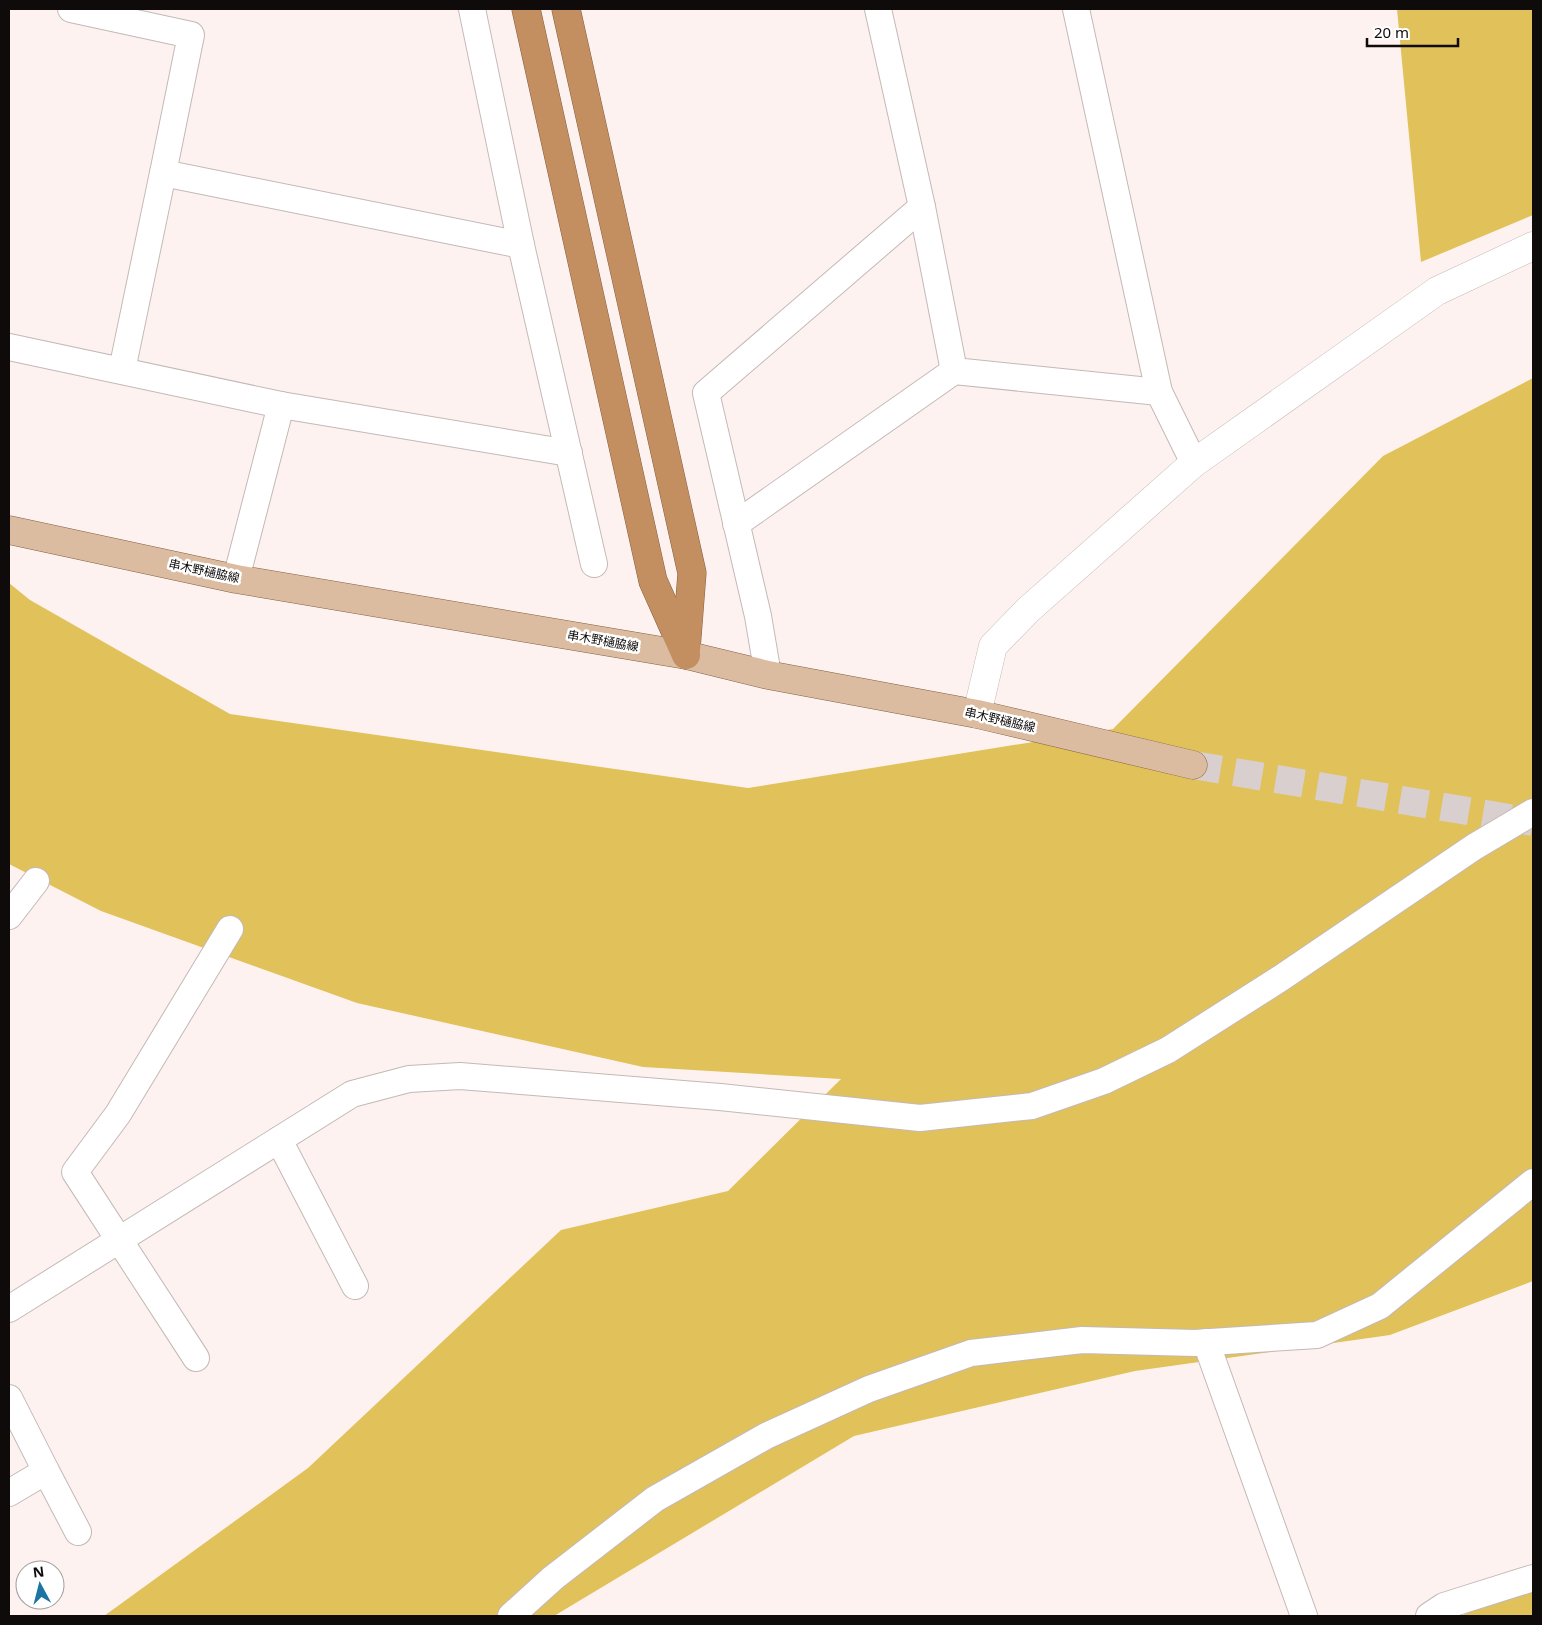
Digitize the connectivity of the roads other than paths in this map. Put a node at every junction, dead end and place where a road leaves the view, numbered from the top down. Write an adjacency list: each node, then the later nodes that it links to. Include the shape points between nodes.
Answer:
1 (71, 9): 7 (street, via 191,34)
2 (472, 9): 9 (street)
3 (526, 9): 22 (highway, via 653,582)
4 (566, 9): 22 (highway, via 692,573)
5 (878, 9): 8 (street)
6 (1076, 9): 14 (street)
7 (163, 173): 9 (street); 12 (street)
8 (922, 207): 13 (street); 18 (street, via 706,393)
9 (521, 245): 16 (street)
10 (1533, 246): 17 (street, via 1437,291)
11 (9, 347): 12 (street)
12 (122, 370): 15 (street)
13 (954, 371): 14 (street); 18 (street)
14 (1158, 392): 17 (street)
15 (280, 405): 16 (street); 21 (street)
16 (569, 453): 20 (street)
17 (1194, 463): 24 (street, via 1028,610 993,646)
18 (736, 524): 23 (street)
19 (9, 530): 21 (main road, 串木野樋脇線)
20 (594, 564)
21 (236, 578): 22 (main road, 串木野樋脇線)
22 (686, 655): 23 (main road, 串木野樋脇線)
23 (768, 675): 24 (main road, 串木野樋脇線)
24 (977, 714): 25 (main road, 串木野樋脇線)
25 (1194, 765)
26 (1533, 812): 30 (street, via 1474,847 1168,1050 1104,1081 1032,1106 920,1118 720,1097 460,1076 409,1079 352,1094)
27 (36, 881): 28 (street)
28 (9, 916)
29 (230, 929): 32 (street, via 118,1114 75,1172)
30 (279, 1140): 32 (street); 33 (street)
31 (1533, 1182): 35 (street, via 1380,1306 1317,1334)
32 (119, 1240): 34 (street); 36 (street)
33 (356, 1286)
34 (9, 1308)
35 (1206, 1342): 42 (street, via 1082,1340 972,1354 869,1390 766,1436 655,1499 553,1578); 43 (street)
36 (196, 1358)
37 (9, 1398): 38 (street)
38 (46, 1471): 39 (street); 40 (street)
39 (9, 1493)
40 (78, 1532)
41 (1533, 1578): 44 (street, via 1444,1606)
42 (511, 1616)
43 (1304, 1616)
44 (1429, 1616)

